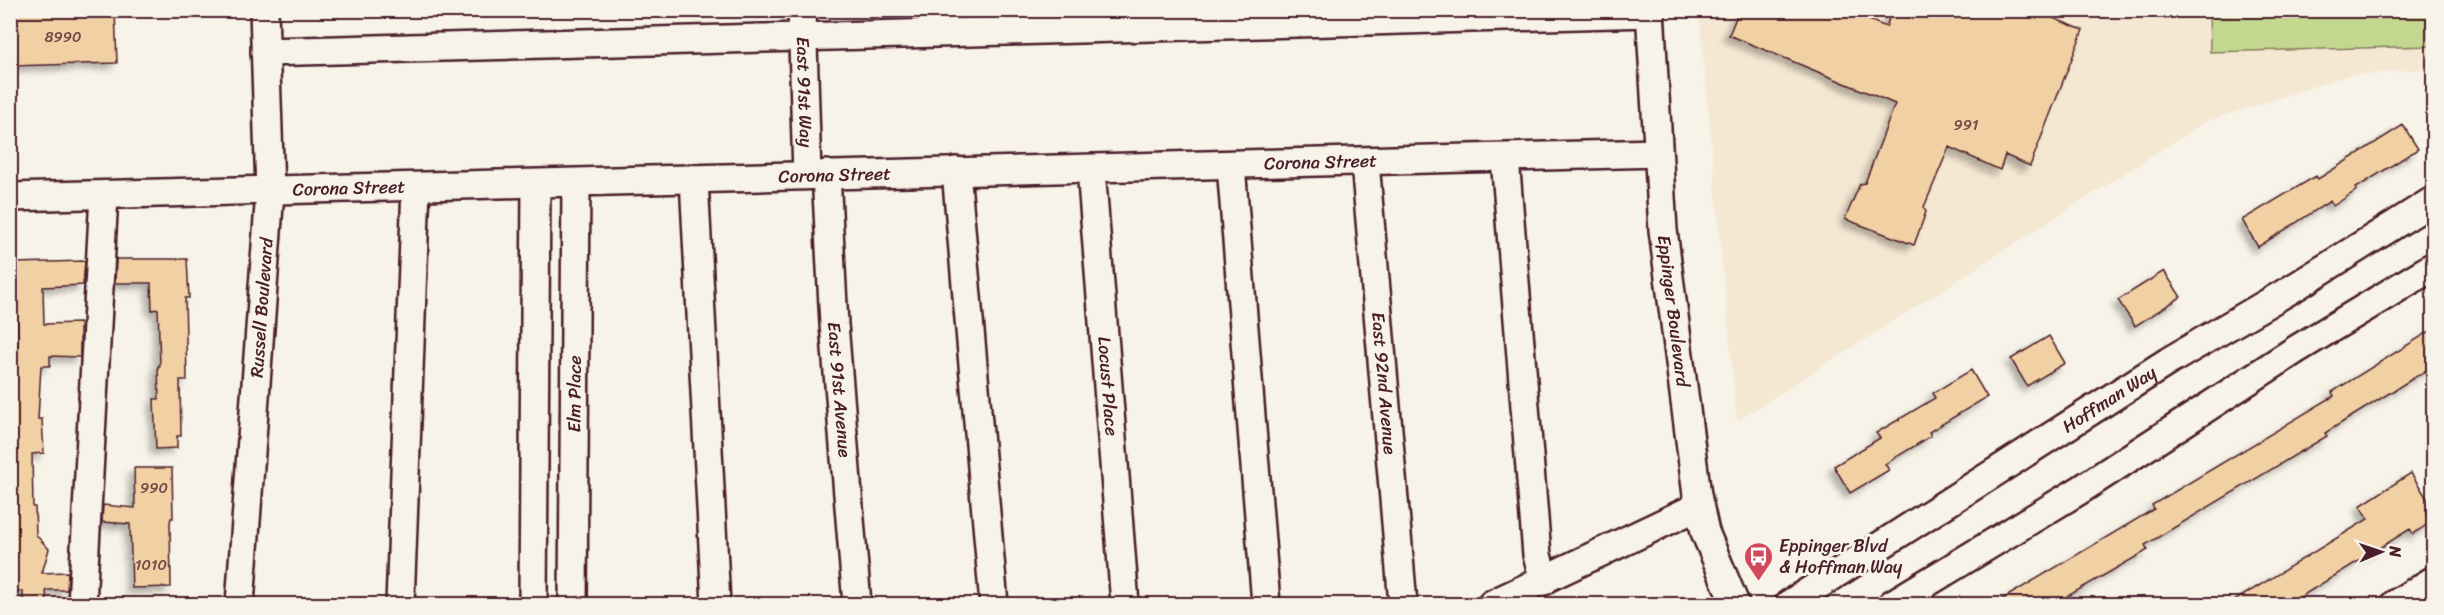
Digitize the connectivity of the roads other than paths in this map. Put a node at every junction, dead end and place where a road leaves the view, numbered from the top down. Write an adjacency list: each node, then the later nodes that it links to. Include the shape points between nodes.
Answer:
1 (264, 10): 5 (street, Russell Boulevard)
2 (802, 10): 4 (street, East 91st Way)
3 (1650, 12): 4 (street); 6 (street, Eppinger Boulevard)
4 (803, 37): 5 (street); 12 (street, East 91st Way)
5 (265, 52): 17 (street, Russell Boulevard)
6 (1658, 153): 7 (street, Corona Street); 22 (street, Eppinger Boulevard, via 1663,230)
7 (1505, 158): 8 (street, Corona Street); 24 (street, via 1537,555)
8 (1365, 162): 9 (street, Corona Street); 35 (street, East 92nd Avenue)
9 (1231, 165): 10 (street, Corona Street); 34 (street)
10 (1091, 169): 11 (street, Corona Street); 33 (street, Locust Place)
11 (956, 171): 12 (street, Corona Street); 32 (street)
12 (817, 174): 13 (street, Corona Street); 31 (street, East 91st Avenue, via 834,324)
13 (694, 179): 14 (street, Corona Street); 30 (street)
14 (576, 183): 15 (street, Corona Street); 29 (street, Elm Place)
15 (536, 184): 16 (street, Corona Street); 28 (street)
16 (416, 187): 17 (street, Corona Street); 27 (street)
17 (270, 191): 18 (street, Corona Street); 26 (street, Russell Boulevard)
18 (104, 195): 19 (street, Corona Street); 25 (street)
19 (10, 197)
20 (2433, 200): 38 (street, Hoffman Way, via 2159,368)
21 (2433, 266): 39 (street)
22 (1699, 506): 24 (street); 37 (street, Eppinger Boulevard, via 1705,532)
23 (2433, 580): 40 (street)
24 (1544, 581): 36 (street)
25 (82, 604)
26 (240, 604)
27 (400, 604)
28 (533, 604)
29 (573, 604)
30 (716, 604)
31 (857, 604)
32 (994, 604)
33 (1125, 604)
34 (1266, 604)
35 (1403, 604)
36 (1492, 604)
37 (1735, 604)
38 (1789, 604)
39 (1892, 604)
40 (2395, 604)

